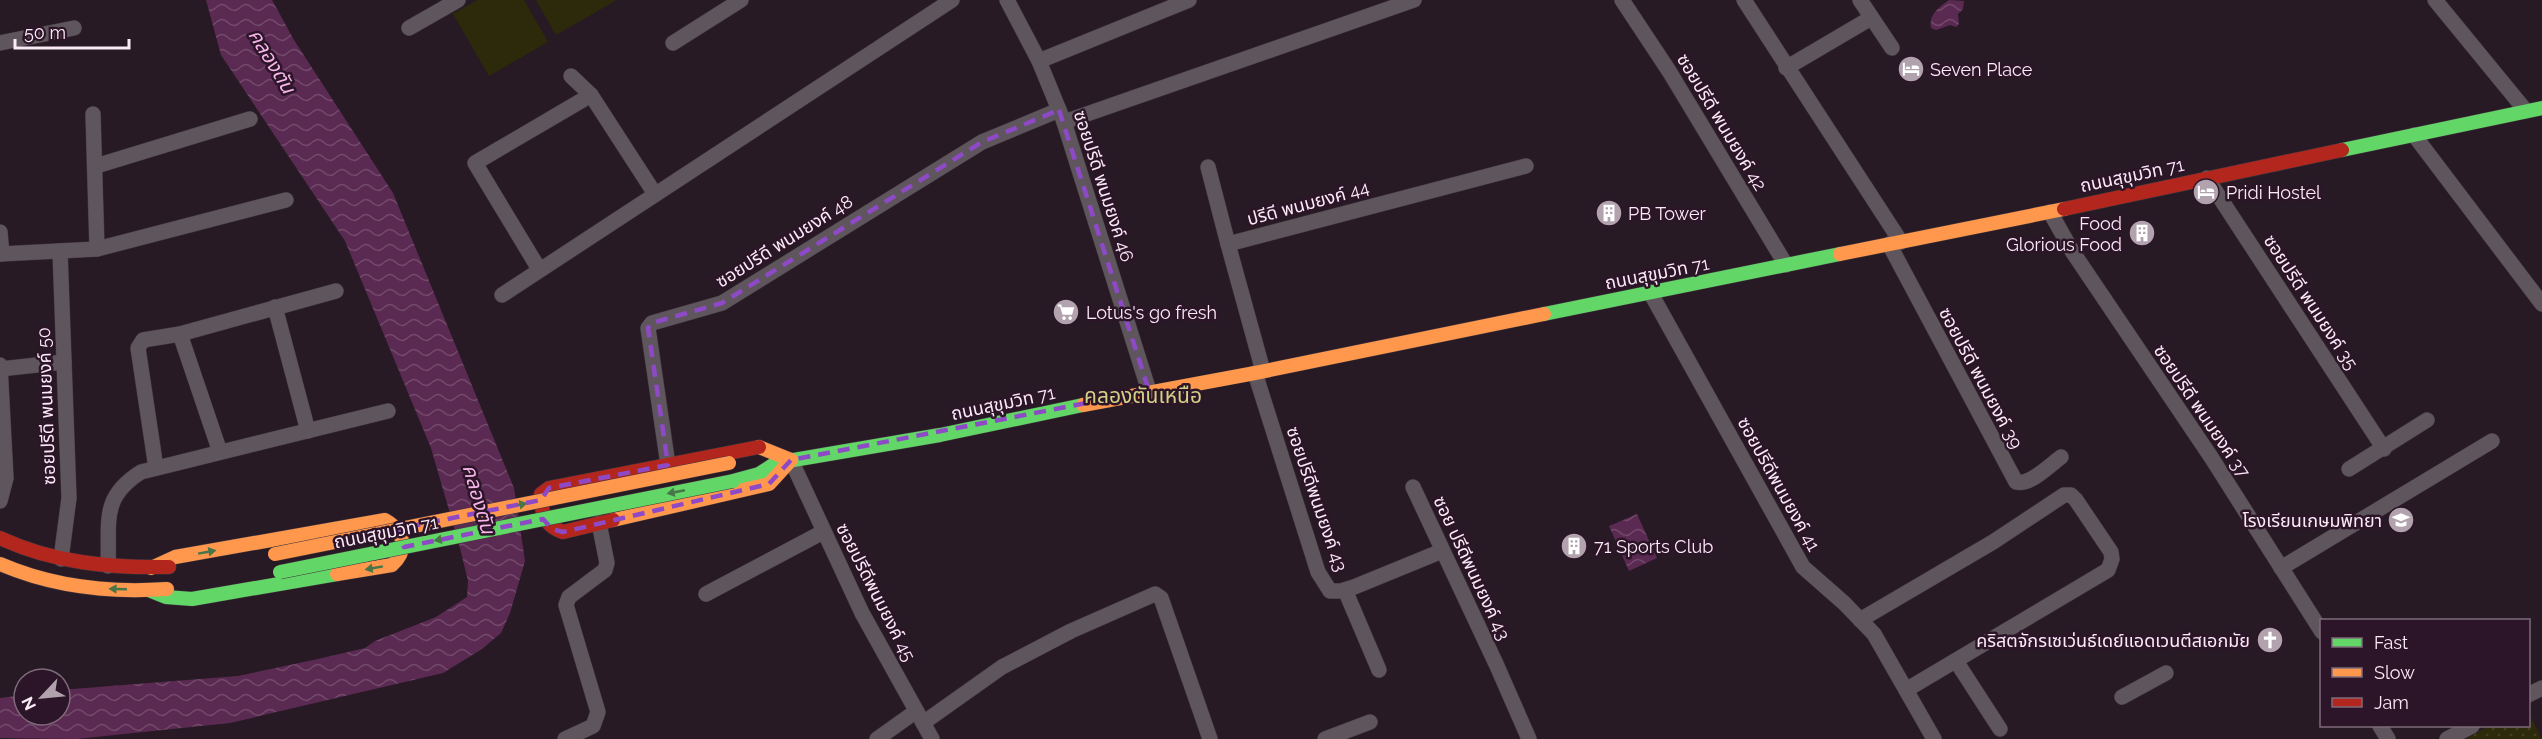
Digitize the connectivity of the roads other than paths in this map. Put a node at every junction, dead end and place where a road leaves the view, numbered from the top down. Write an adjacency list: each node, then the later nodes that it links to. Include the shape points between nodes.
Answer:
1 (458, 0): 13 (street)
2 (741, 0): 15 (street)
3 (952, 0): 31 (street)
4 (1007, 0): 17 (street, ซอยปรีดี พนมยงค์ 46)
5 (1189, 0): 17 (street)
6 (1414, 0): 24 (street, ซอยปรีดี พนมยงค์ 48)
7 (1622, 0): 40 (street, ซอยปรีดี พนมยงค์ 42, via 1670,71)
8 (1744, 0): 18 (street)
9 (1860, 0): 11 (street)
10 (2435, 0): 22 (street)
11 (1871, 18): 16 (street); 18 (street)
12 (74, 28): 14 (street)
13 (409, 28)
14 (0, 43)
15 (673, 43)
16 (1892, 48)
17 (1039, 61): 24 (street, ซอยปรีดี พนมยงค์ 46)
18 (1786, 68): 35 (street)
19 (571, 76): 20 (street)
20 (591, 95): 31 (street); 41 (street, via 475,163)
21 (2542, 108): 22 (main road, ถนนสุขุมวิท 71)
22 (2526, 111): 26 (main road, ถนนสุขุมวิท 71)
23 (93, 114): 27 (street)
24 (1061, 116): 51 (street, ซอยปรีดี พนมยงค์ 46); 60 (street, ซอยปรีดี พนมยงค์ 48, via 982,142 722,303 652,323 648,328)
25 (250, 119): 27 (street)
26 (2414, 135): 30 (main road, ถนนสุขุมวิท 71); 45 (street)
27 (96, 166): 37 (street)
28 (1526, 166): 36 (street, ปรีดี พนมยงค์ 44)
29 (1208, 167): 36 (street)
30 (2206, 178): 33 (main road, ถนนสุขุมวิท 71); 56 (street, ซอยปรีดี พนมยงค์ 35)
31 (655, 194): 41 (street)
32 (286, 200): 37 (street)
33 (2050, 212): 35 (main road, ถนนสุขุมวิท 71); 75 (street, ซอยปรีดี พนมยงค์ 37)
34 (0, 232): 39 (street)
35 (1895, 243): 40 (main road, ถนนสุขุมวิท 71); 58 (street, ซอยปรีดี พนมยงค์ 39, via 2016,482 2027,481)
36 (1228, 244): 50 (street, ปรีดี พนมยงค์ 44)
37 (97, 249): 38 (street)
38 (60, 251): 39 (street); 48 (street, ซอยปรีดี พนมยงค์ 50)
39 (1, 254)
40 (1786, 265): 43 (main road, ถนนสุขุมวิท 71)
41 (539, 269): 44 (street)
42 (336, 291): 46 (street)
43 (1650, 292): 50 (main road, ถนนสุขุมวิท 71); 79 (street, ซอยปรีดีพนมยงค์ 41, via 1803,567)
44 (502, 295)
45 (2542, 304)
46 (275, 307): 47 (street); 54 (street)
47 (180, 334): 57 (street); 61 (street, via 143,340 138,348)
48 (64, 362): 49 (street); 69 (street, ซอยปรีดี พนมยงค์ 50, via 69,498)
49 (0, 367): 64 (street, via 6,478)
50 (1259, 372): 51 (main road, ถนนสุขุมวิท 71); 76 (street, ซอยปรีดีพนมยงค์ 43, via 1318,572 1330,591)
51 (1149, 391): 59 (main road, ถนนสุขุมวิท 71, via 940,435)
52 (388, 411): 54 (street)
53 (2427, 420): 56 (street)
54 (308, 431): 57 (street)
55 (2492, 441): 75 (street)
56 (2384, 449): 62 (street)
57 (220, 453): 61 (street)
58 (2061, 457)
59 (784, 462): 60 (main road, via 759,447); 65 (main road, via 769,484); 66 (street, ซอยปรีดีพนมยงค์ 45); 70 (main road, ถนนสุขุมวิท 71, one-way to 59, bridge, via 729,463 757,458); 77 (main road, ถนนสุขุมวิท 71, one-way to 77, bridge, via 733,480 280,572)
60 (668, 465): 65 (main road, via 549,488 542,494 544,520 552,529 563,532)
61 (156, 468): 72 (street, via 127,481 111,503)
62 (2349, 469)
63 (1413, 487): 68 (street, ซอย ปรีดีพนมยงค์ 43)
64 (0, 501)
65 (599, 523): 90 (street, via 605,570 568,597 566,605 598,712 593,726)
66 (823, 532): 78 (street); 86 (street, ซอยปรีดีพนมยงค์ 45)
67 (0, 538): 69 (main road)
68 (1442, 551): 76 (street, ซอยปรีดีพนมยงค์ 43); 95 (street, ซอย ปรีดีพนมยงค์ 43)
69 (61, 559): 72 (main road, via 80,565)
70 (228, 562)
71 (0, 564): 77 (main road, ถนนสุขุมวิท 71, one-way to 71, via 77,588)
72 (108, 566): 74 (main road)
73 (205, 566): 74 (main road)
74 (151, 568): 77 (main road, one-way to 77, via 175,557 385,520 396,525 404,549 401,559 392,565 192,598 166,597)
75 (2281, 568): 80 (street, ซอยปรีดี พนมยงค์ 37)
76 (1345, 590): 82 (street)
77 (151, 591)
78 (706, 594)
79 (1860, 620): 81 (street, via 1993,542 2057,499 2070,495 2111,552 2108,570); 84 (street, ซอยปรีดีพนมยงค์ 41, via 1874,634)
80 (2320, 629)
81 (1956, 661): 84 (street); 89 (street)
82 (1379, 670)
83 (2166, 673): 85 (street)
84 (1906, 690): 96 (street, ซอยปรีดีพนมยงค์ 41)
85 (2122, 697)
86 (919, 718): 91 (street); 92 (street, ซอยปรีดีพนมยงค์ 45); 93 (street, via 1002,667 1155,594 1161,598)
87 (1370, 722): 94 (street)
88 (2470, 727): 97 (street)
89 (2000, 729)
90 (565, 739)
91 (877, 739)
92 (932, 739)
93 (1210, 739)
94 (1325, 739)
95 (1529, 739)
96 (1934, 739)
97 (2447, 739)

